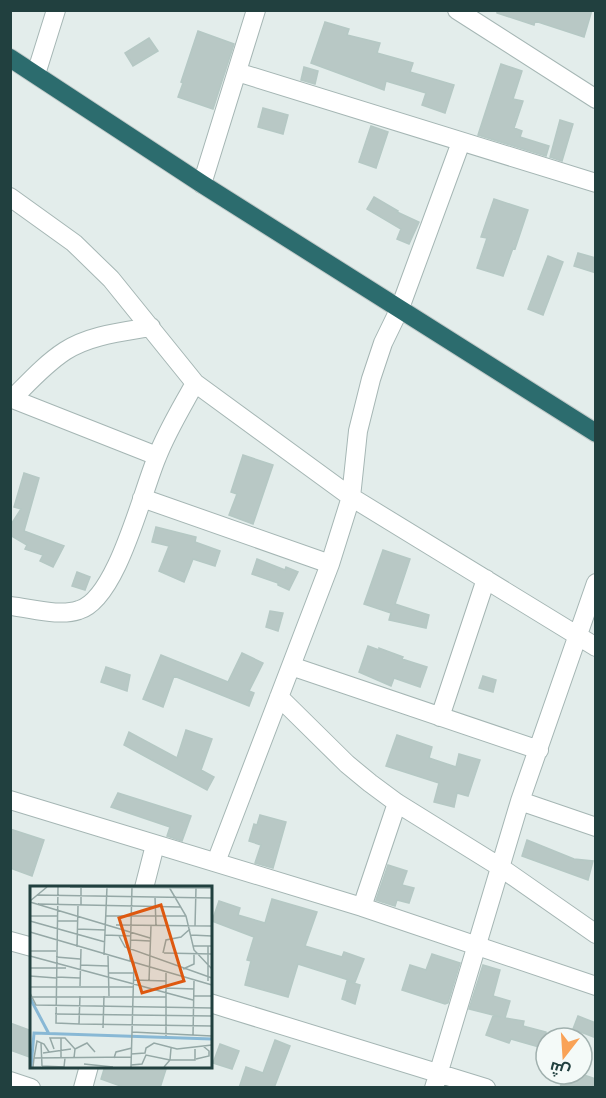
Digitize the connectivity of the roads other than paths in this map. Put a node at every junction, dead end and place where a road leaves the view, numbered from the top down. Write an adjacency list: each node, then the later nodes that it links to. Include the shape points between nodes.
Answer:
1 (56, 10): 6 (street)
2 (256, 10): 5 (street)
3 (457, 10): 7 (street)
4 (10, 58): 6 (highway)
5 (237, 72): 8 (street); 10 (street)
6 (36, 74): 10 (highway)
7 (596, 99)
8 (461, 141): 9 (street); 12 (street)
9 (596, 183)
10 (202, 184): 12 (highway)
11 (10, 197): 13 (street, via 74,243)
12 (400, 308): 16 (highway); 18 (street, via 371,379 358,431)
13 (151, 327): 14 (street); 15 (street, via 89,340 65,351)
14 (195, 383): 17 (street); 18 (street)
15 (11, 399): 17 (street)
16 (596, 433)
17 (157, 456): 19 (street)
18 (351, 496): 20 (street); 21 (street)
19 (142, 498): 20 (street); 23 (street, via 132,532 106,587 94,601 80,610 58,612)
20 (330, 564): 26 (street)
21 (486, 579): 24 (street); 28 (street)
22 (596, 583): 24 (street)
23 (10, 606)
24 (577, 635): 25 (street); 29 (street)
25 (596, 648)
26 (291, 666): 27 (street); 28 (street)
27 (279, 697): 32 (street, via 347,764); 35 (street)
28 (440, 717): 29 (street)
29 (538, 750): 31 (street)
30 (10, 800): 34 (street)
31 (520, 801): 33 (street); 36 (street)
32 (397, 803): 36 (street); 38 (street)
33 (596, 827)
34 (155, 844): 35 (street); 37 (street)
35 (216, 862): 38 (street)
36 (500, 867): 39 (street); 42 (street)
37 (144, 886)
38 (362, 907): 42 (street)
39 (596, 934)
40 (10, 941): 41 (street)
41 (30, 946)
42 (476, 946): 43 (street); 46 (street)
43 (596, 986)
44 (212, 1004): 46 (street)
45 (88, 1068): 49 (street)
46 (436, 1080): 50 (street)
47 (10, 1081): 48 (street)
48 (32, 1088)
49 (83, 1088)
50 (486, 1088)

